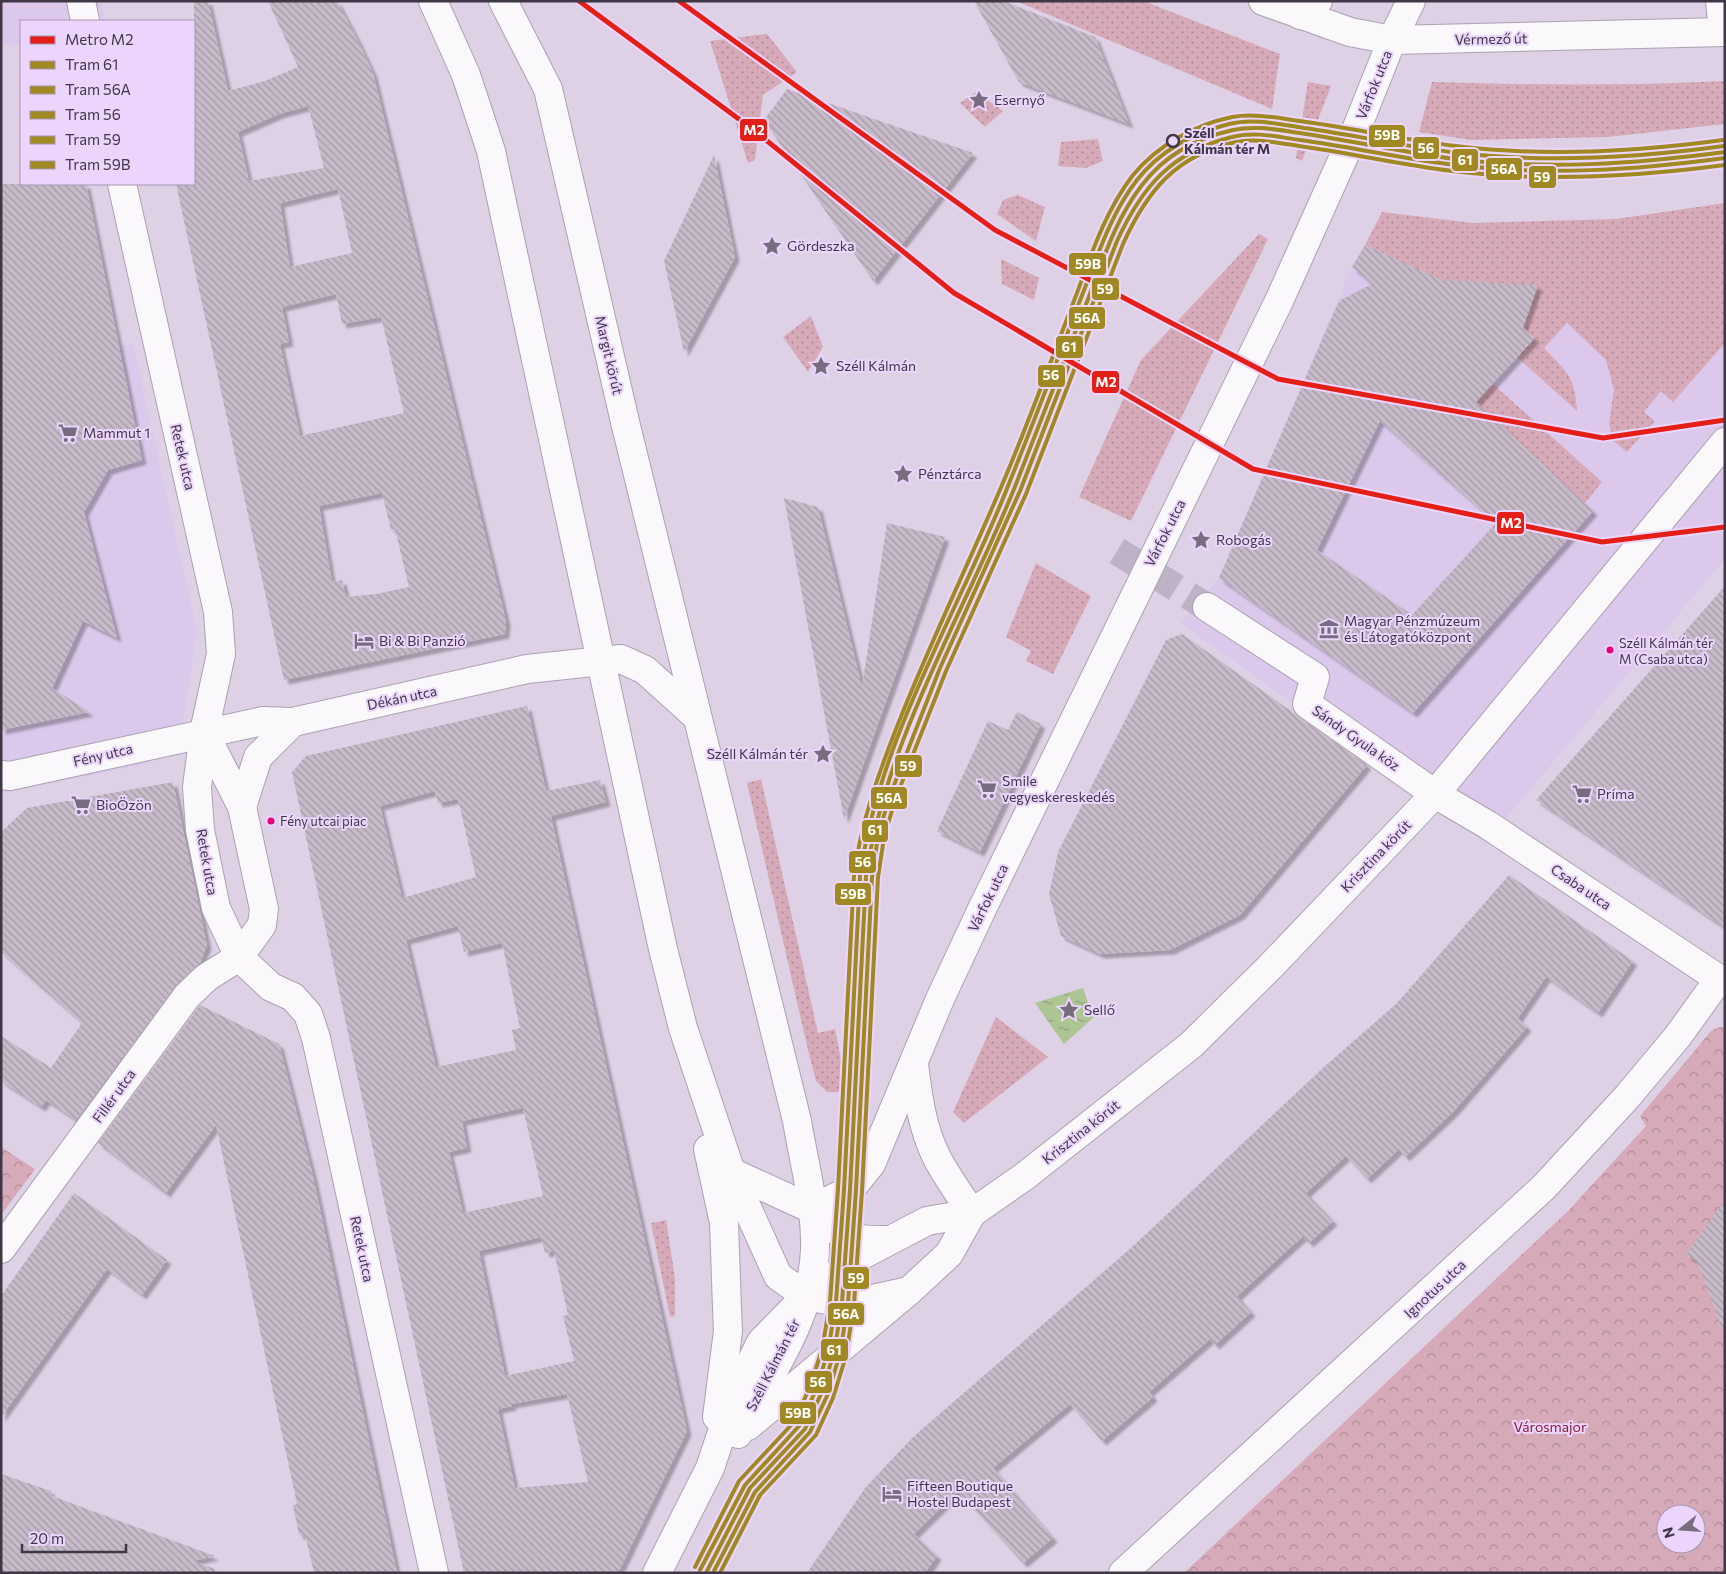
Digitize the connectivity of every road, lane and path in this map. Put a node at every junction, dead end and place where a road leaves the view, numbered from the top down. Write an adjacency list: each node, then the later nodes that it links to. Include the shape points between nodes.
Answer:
1 (81, 1): 8 (street)
2 (433, 1): 14 (street, via 466,75 491,151)
3 (503, 1): 15 (street, Margit körút, via 548,89)
4 (1263, 1): 7 (street, Vérmező út)
5 (1411, 1): 10 (street, Várfok utca)
6 (1720, 1): 9 (street)
7 (1309, 8): 10 (street, Vérmező út, via 1350,32)
8 (85, 20)
9 (1724, 32): 10 (street, Vérmező út)
10 (1392, 40): 24 (street, Várfok utca, via 1280,301 982,909)
11 (122, 185): 17 (street, Retek utca, via 218,612 221,654)
12 (1725, 442): 19 (street, Krisztina körút)
13 (1207, 608): 19 (street, Sándy Gyula köz, via 1315,677 1307,704)
14 (601, 661): 15 (street, via 620,658 634,663); 16 (street, Dékán utca, via 527,669); 23 (street)
15 (696, 716): 26 (street, Széll Kálmán tér, via 797,1121)
16 (293, 722): 17 (street, Dékán utca, via 263,721); 20 (street, via 258,757)
17 (204, 732): 18 (street, Fény utca, via 10,776); 20 (street); 21 (street, Retek utca, via 197,787 200,830 216,908)
18 (1, 775)
19 (1436, 794): 22 (street, Csaba utca, via 1488,825); 27 (street, Krisztina körút, via 1191,1045 1025,1176)
20 (242, 807): 21 (street, via 264,908 262,925)
21 (239, 957): 29 (street, Fillér utca, via 206,977 187,996); 34 (street, Retek utca, via 271,988 292,997 311,1022)
22 (1722, 981): 36 (street, Ignotus utca, via 1627,1096 1544,1187)
23 (683, 1028): 25 (street); 33 (street, via 724,1223 728,1331)
24 (913, 1063): 26 (street, Várfok utca, via 871,1164 850,1190); 27 (street, via 926,1133 937,1158)
25 (731, 1172): 26 (street); 31 (street, via 778,1276)
26 (812, 1208): 28 (street, via 837,1233 847,1238); 31 (street, Széll Kálmán tér, via 815,1250)
27 (972, 1213): 28 (street, Krisztina körút, via 927,1221); 30 (street, Krisztina körút, via 949,1254)
28 (888, 1240): 31 (street, Széll Kálmán tér)
29 (1, 1249)
30 (909, 1291): 31 (street, via 842,1303); 32 (street, Széll Kálmán tér)
31 (806, 1296): 32 (street, Széll Kálmán tér, via 791,1334); 33 (street, Széll Kálmán tér, via 761,1342 734,1396)
32 (738, 1434): 33 (street, Széll Kálmán tér)
33 (710, 1468): 35 (street, Széll Kálmán tér)
34 (434, 1573)
35 (657, 1573)
36 (1123, 1573)

